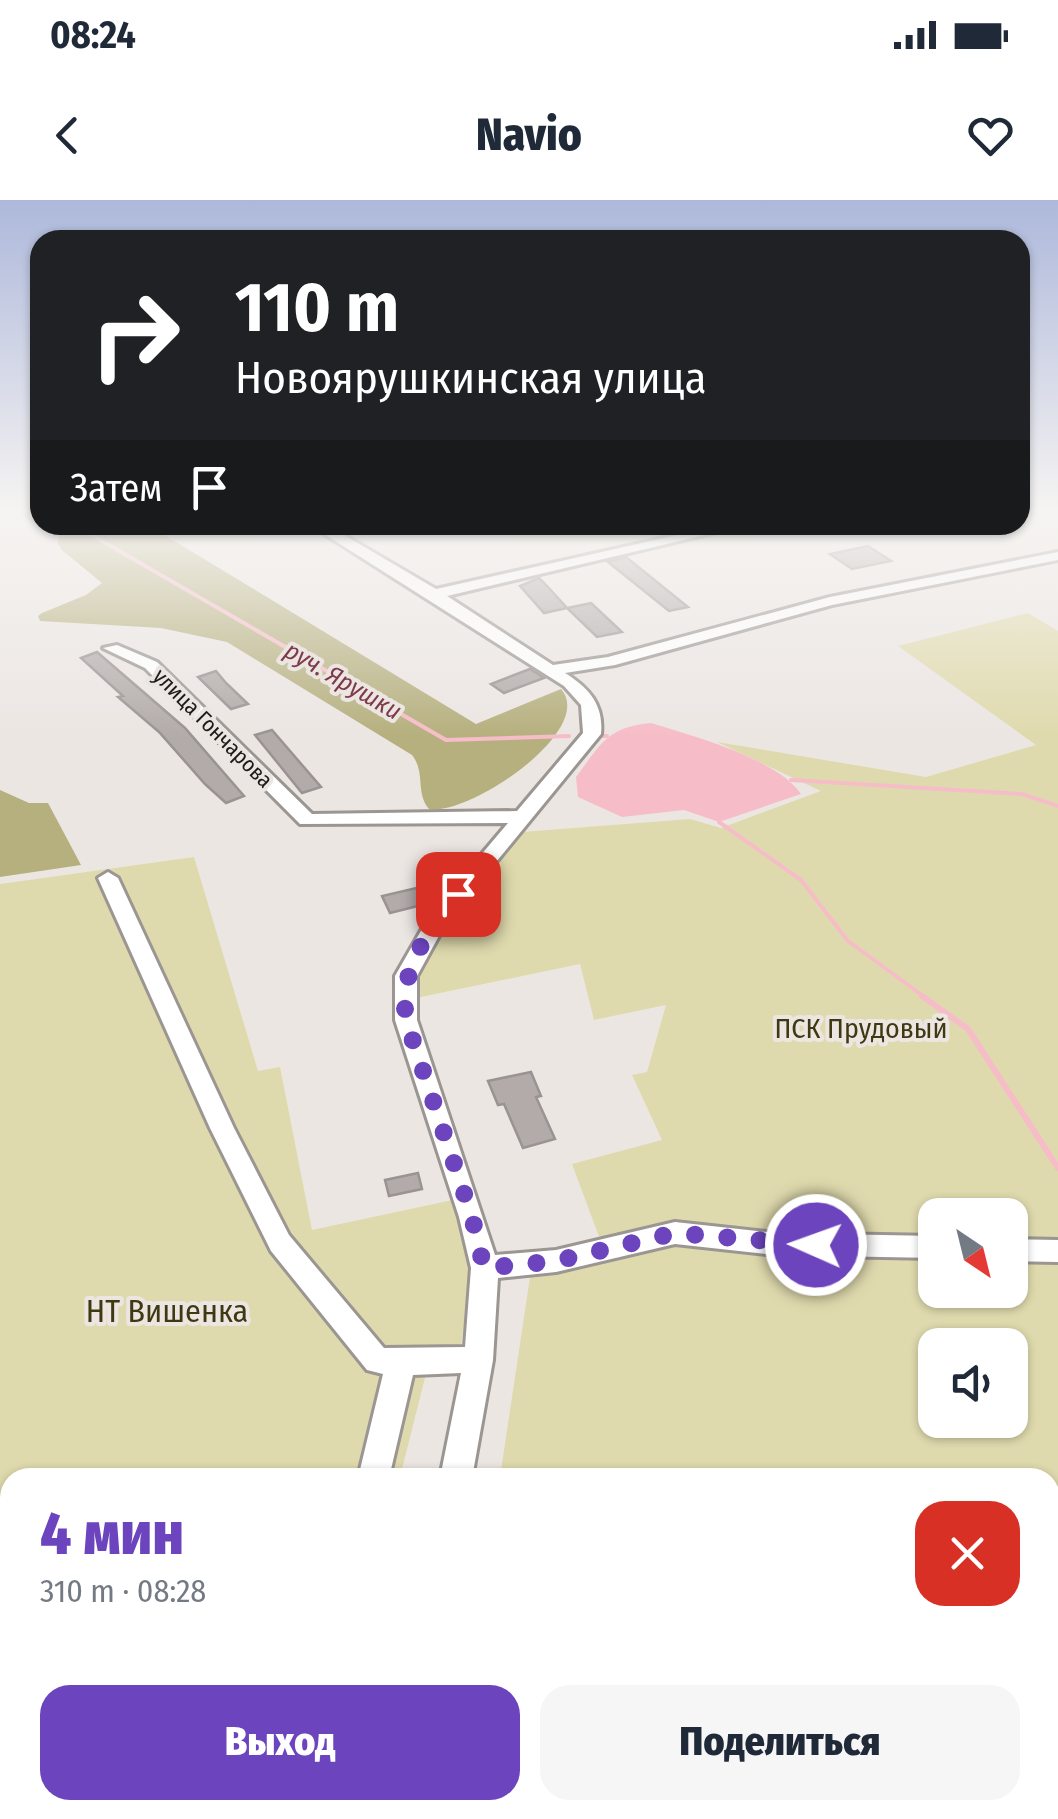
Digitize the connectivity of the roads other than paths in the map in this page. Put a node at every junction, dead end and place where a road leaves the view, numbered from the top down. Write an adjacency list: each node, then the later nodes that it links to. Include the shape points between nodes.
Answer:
1 (418, 585): 4 (street)
2 (476, 585): 4 (street)
3 (915, 585): 6 (street, via 609,662)
4 (434, 594): 6 (street)
5 (111, 648): 7 (street, улица Гончарова, via 151,666 307,820)
6 (549, 670): 7 (street, via 588,700 595,714 592,734)
7 (523, 817): 12 (street, via 437,920 406,976 406,1020)
8 (108, 878): 14 (street, via 280,1244 377,1361)
9 (918, 1247): 12 (street, via 776,1244 675,1233 556,1261)
10 (1028, 1250): 11 (street)
11 (1058, 1251)
12 (484, 1268): 13 (street)
13 (478, 1360): 14 (street); 16 (street)
14 (401, 1362): 15 (street)
15 (375, 1468)
16 (458, 1468)

